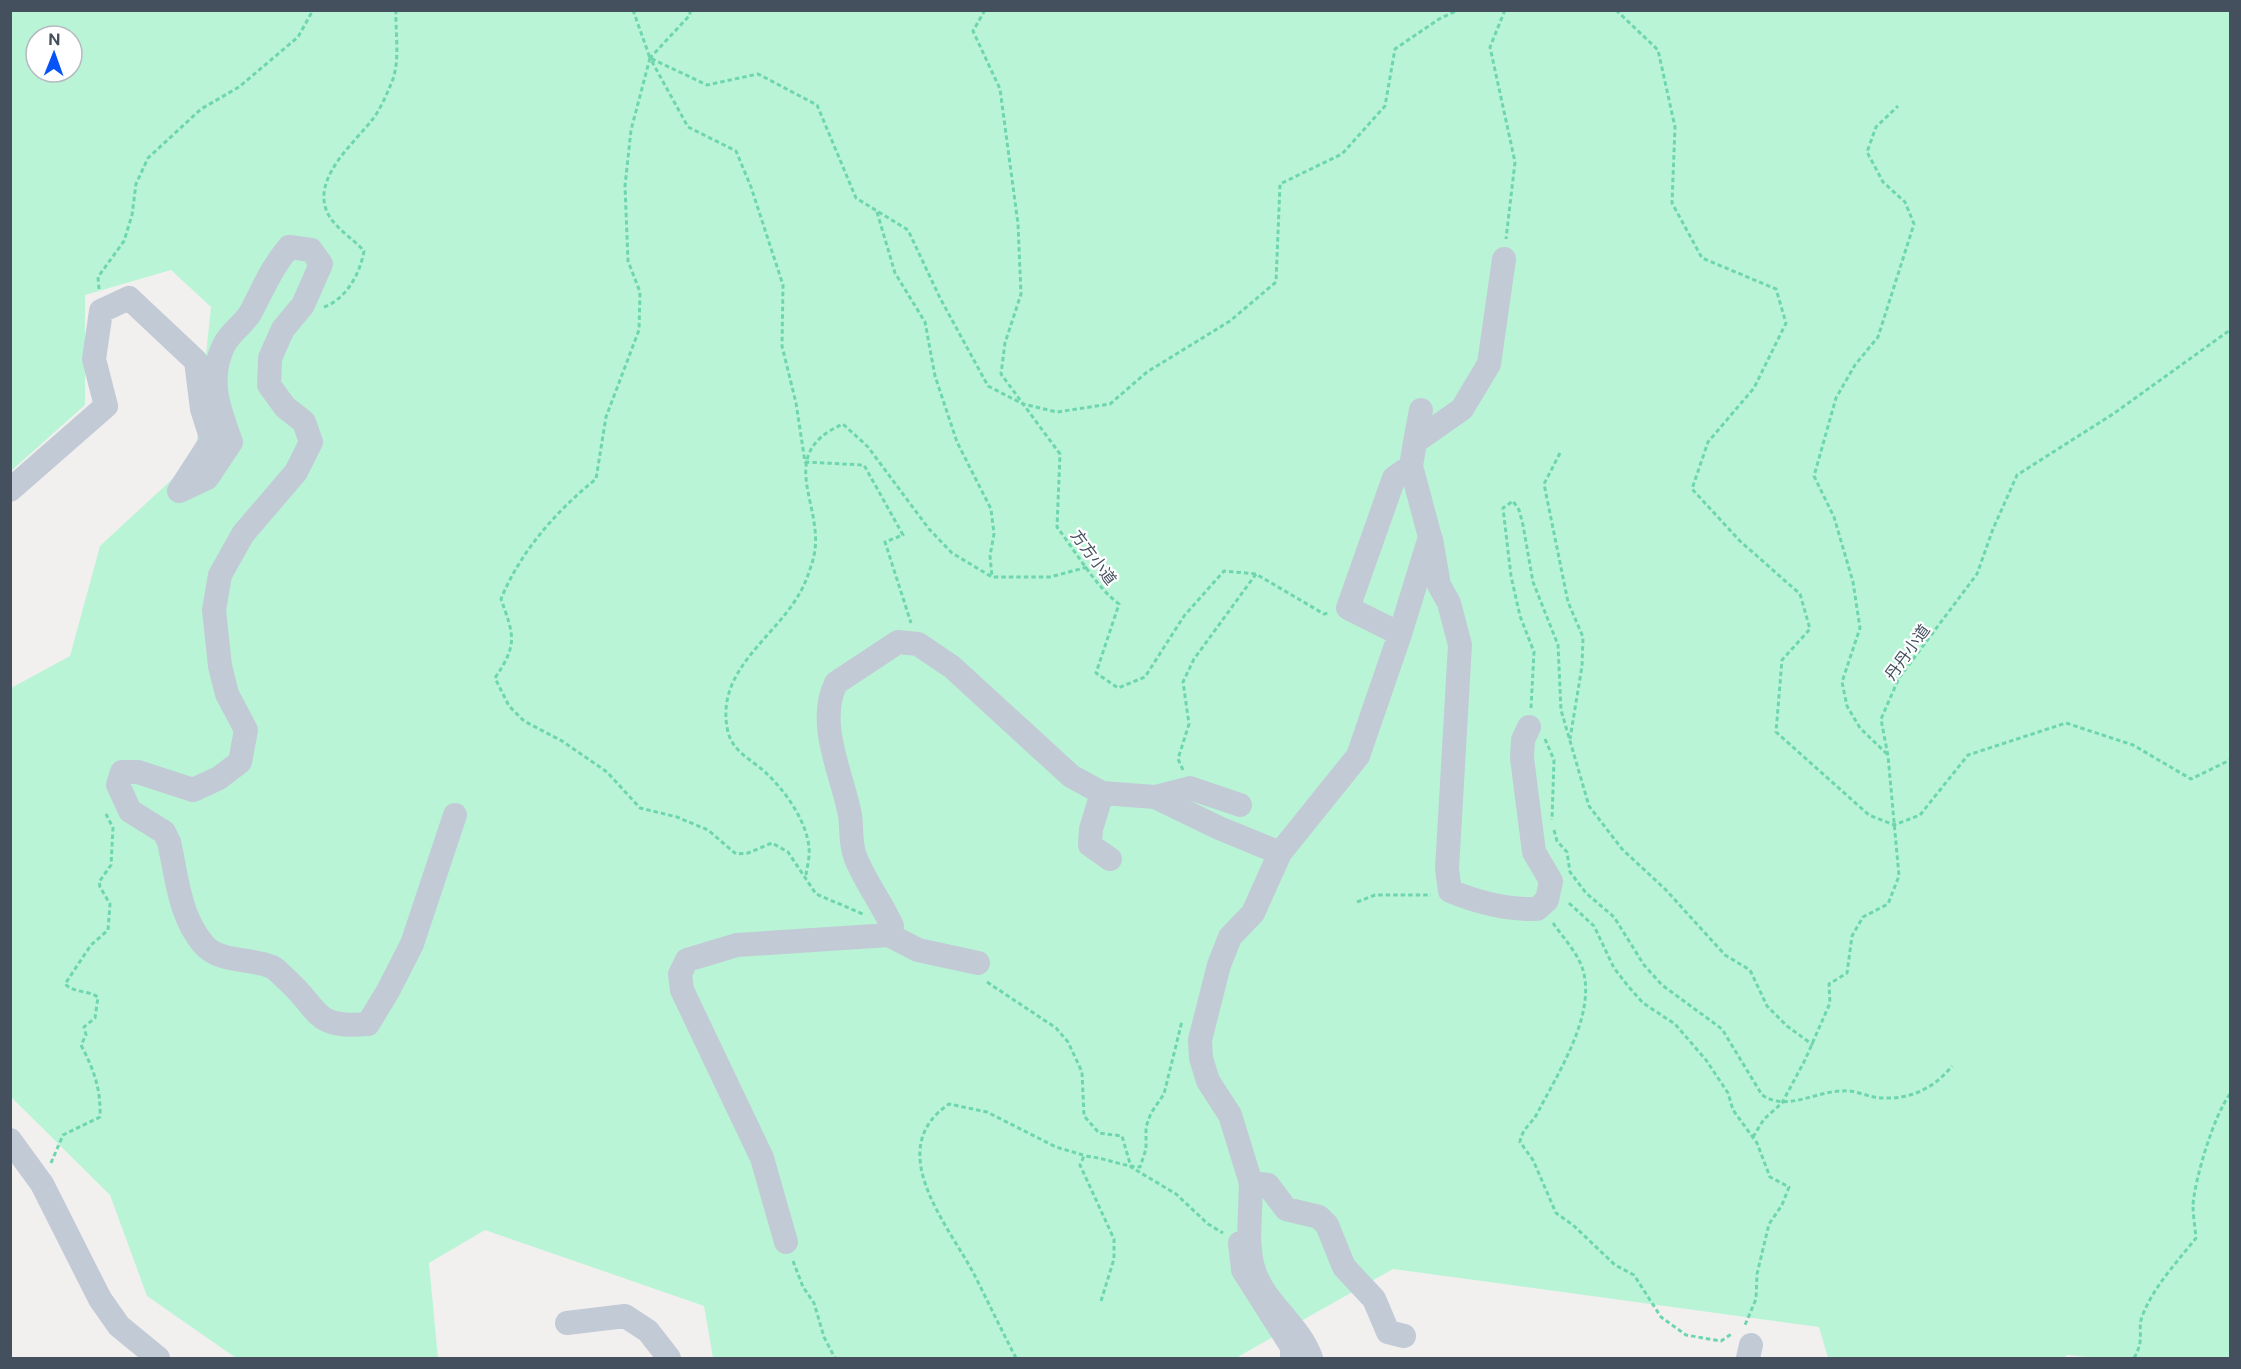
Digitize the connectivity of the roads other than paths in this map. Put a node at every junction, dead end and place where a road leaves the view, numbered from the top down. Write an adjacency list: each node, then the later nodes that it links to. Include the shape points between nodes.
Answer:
1 (1504, 259): 3 (street, via 1489,364 1462,409)
2 (1420, 410): 3 (street)
3 (1415, 442): 4 (street)
4 (1411, 466): 6 (street); 7 (street, via 1394,478 1348,608)
5 (10, 490): 12 (street, via 106,406 94,359 101,311 129,298 196,361 202,409 212,440 179,491 207,478 231,442 216,401 214,374 224,344 251,312 270,270 289,247 311,250 321,264 303,305 283,329 270,358 269,385 285,407 304,422 311,442 296,472 243,534 220,574 214,610 227,694 246,730 240,762 193,790 138,772 122,772 118,785 130,811 164,832 185,918 205,947 233,959 273,967 299,991 316,1015 342,1026 368,1024 388,991 412,944)
6 (1430, 537): 7 (street); 8 (street, via 1439,585 1449,603 1460,645 1447,869 1450,891 1473,901 1520,910 1537,909 1547,900 1551,881 1534,852 1522,758 1523,740)
7 (1400, 634): 13 (street, via 1358,756)
8 (1529, 728)
9 (1102, 793): 10 (street); 14 (street, via 1090,845); 15 (street, via 1071,776 952,667 918,644 898,642 859,667 836,683 829,707 830,733 855,855)
10 (1155, 797): 11 (street, via 1190,788); 13 (street)
11 (1240, 805)
12 (455, 815)
13 (1280, 853): 18 (street, via 1253,913 1230,937 1200,1040 1208,1081 1230,1115)
14 (1110, 859)
15 (891, 930): 16 (street, via 918,950); 20 (street, via 737,945 687,960 680,974 682,990 762,1158)
16 (967, 961)
17 (10, 1140): 23 (street, via 42,1184 100,1299 119,1326)
18 (1251, 1183): 19 (street); 22 (street, via 1268,1185 1286,1209 1319,1217 1336,1242 1344,1267 1374,1299 1388,1332)
19 (1245, 1241): 25 (street, via 1243,1270 1292,1347); 26 (street, via 1266,1292 1306,1344)
20 (786, 1242)
21 (567, 1323): 24 (street, via 625,1316 648,1331)
22 (1404, 1336)
23 (158, 1359)
24 (669, 1359)
25 (1292, 1359)
26 (1311, 1359)

